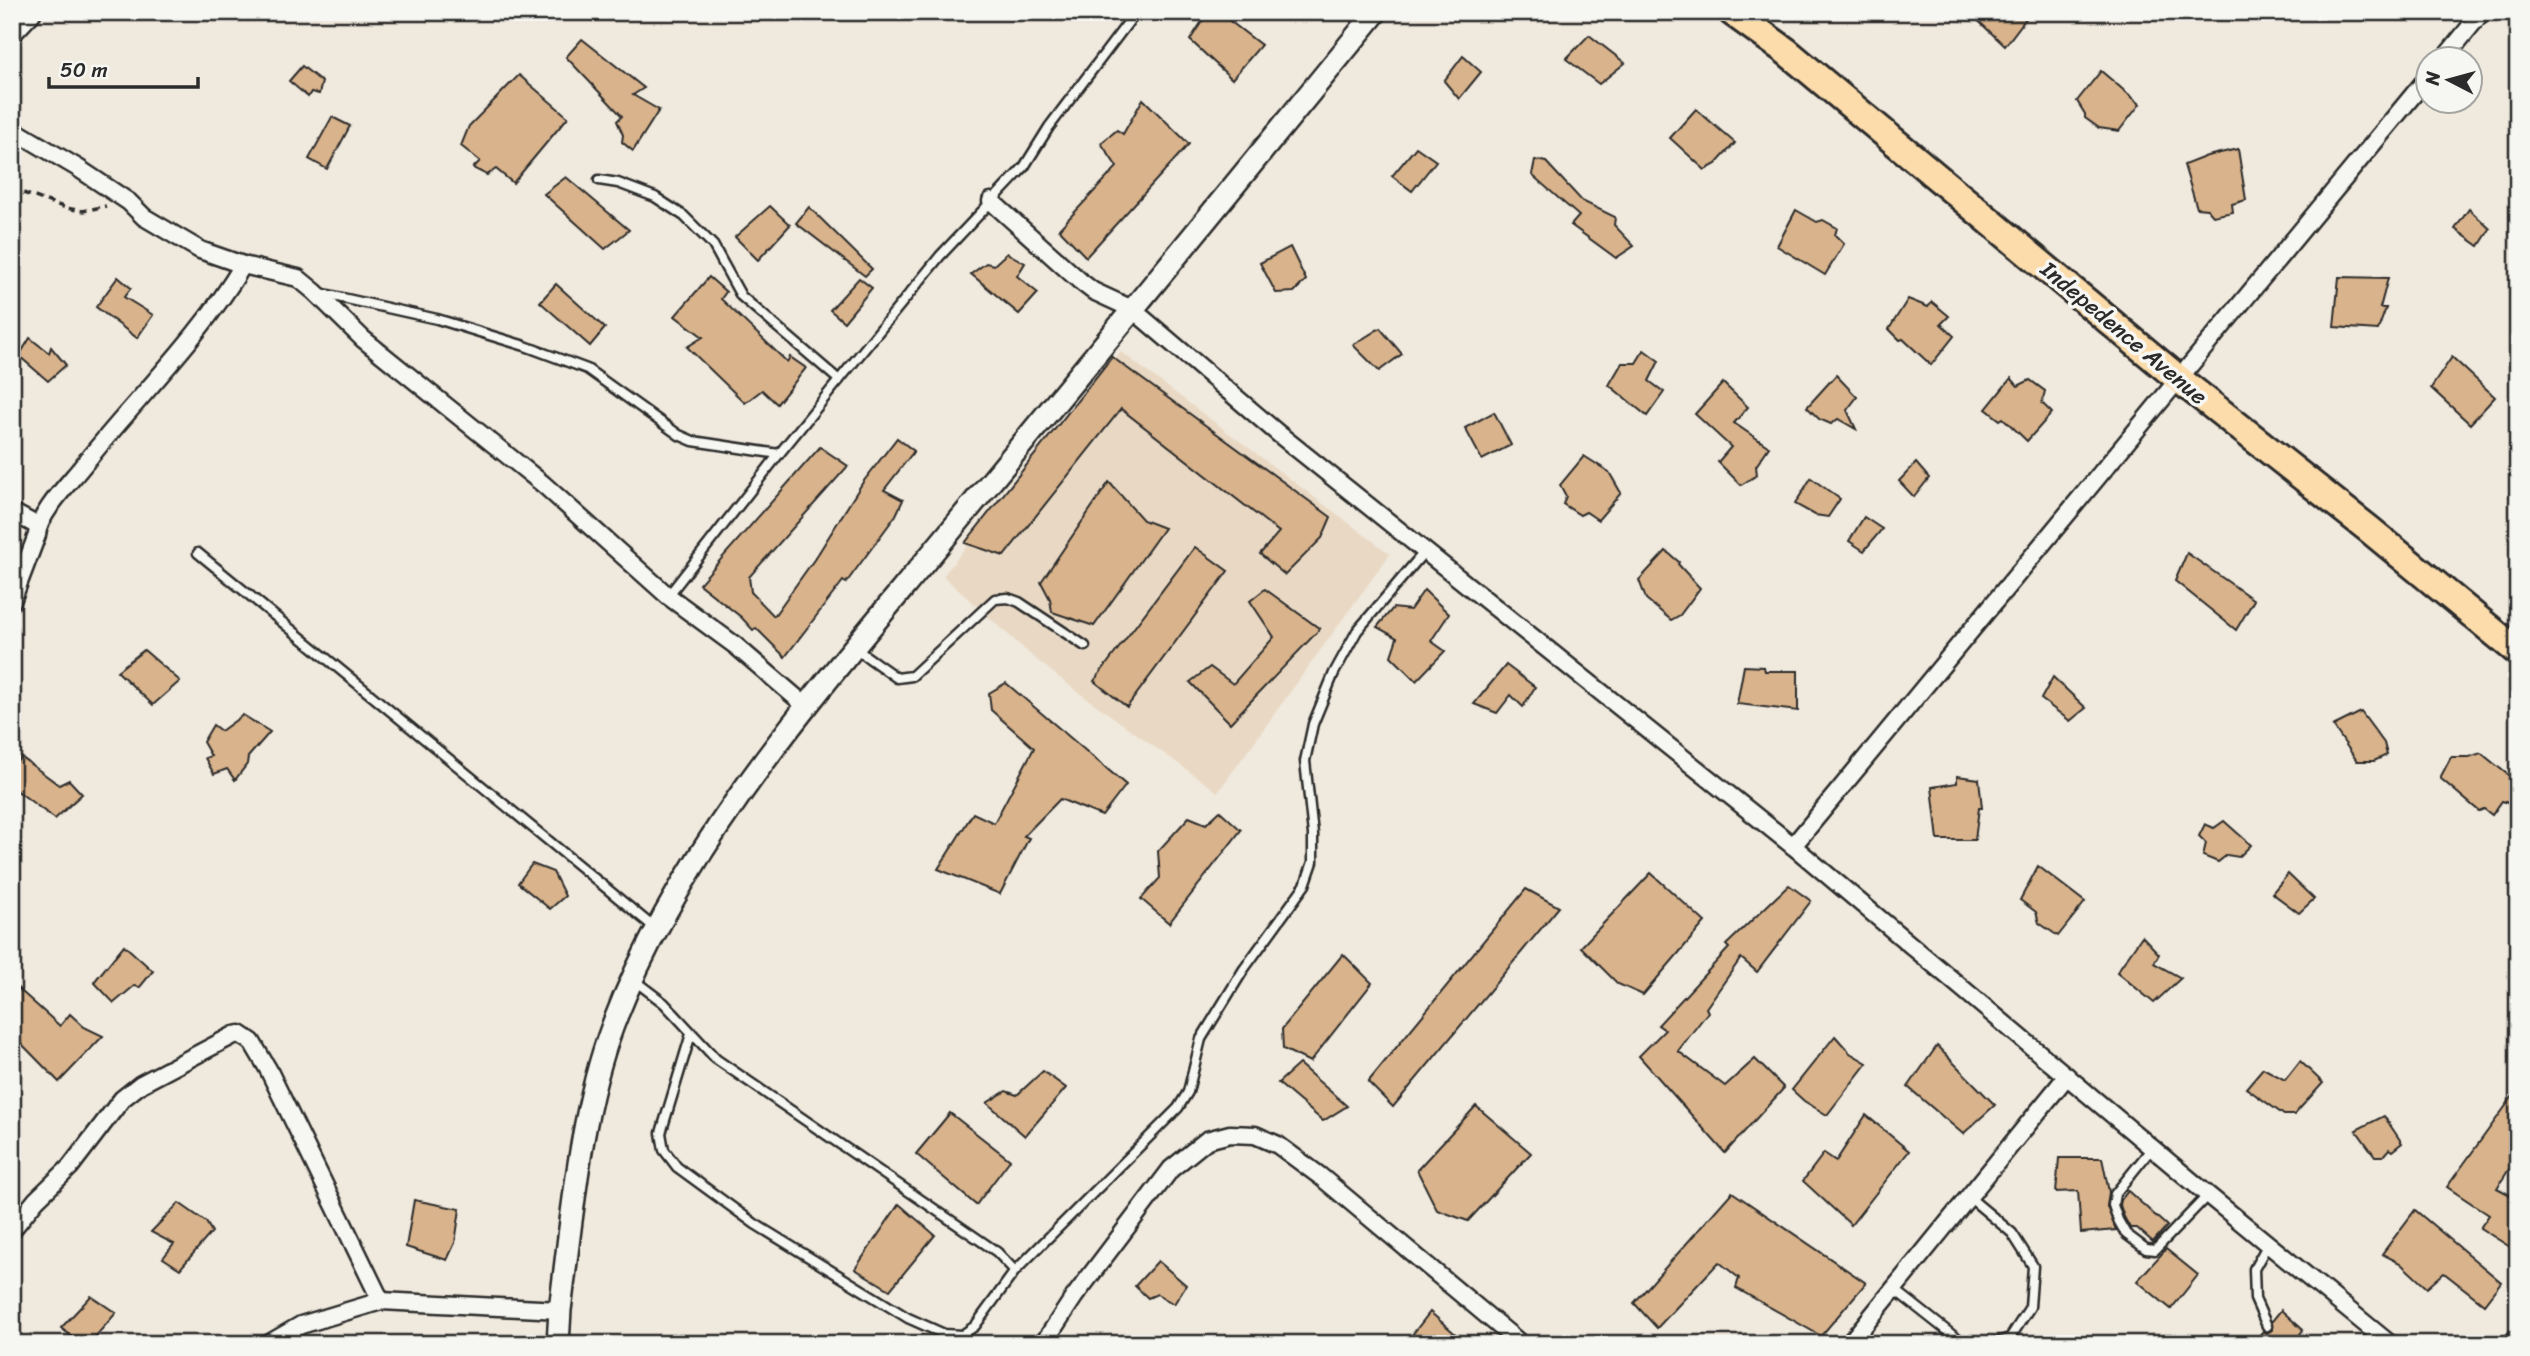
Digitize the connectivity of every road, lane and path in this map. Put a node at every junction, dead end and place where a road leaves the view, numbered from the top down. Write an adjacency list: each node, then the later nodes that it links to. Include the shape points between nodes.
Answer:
1 (30, 12): 6 (street)
2 (1136, 12): 12 (lane, via 1024,167)
3 (1376, 12): 16 (street)
4 (1732, 12): 18 (main road, Indepedence Avenue, via 1786,51)
5 (2482, 12): 7 (street)
6 (12, 31)
7 (2454, 46)
8 (2414, 94): 18 (street)
9 (12, 128): 13 (street)
10 (599, 180): 17 (lane, via 655,197 702,230 741,296)
11 (12, 189): 13 (path, via 83,211)
12 (991, 201): 16 (street, via 1093,291); 17 (lane)
13 (129, 202): 14 (street, via 173,236)
14 (243, 265): 15 (street, via 298,278); 21 (street)
15 (315, 292): 19 (lane, via 437,319 525,346 587,369 686,438); 24 (street, via 363,339 542,484)
16 (1132, 309): 22 (street); 27 (street)
17 (839, 380): 19 (lane)
18 (2180, 380): 28 (main road, Indepedence Avenue); 30 (street)
19 (779, 454): 24 (lane)
20 (12, 512): 21 (street)
21 (38, 526): 25 (street)
22 (1426, 551): 30 (street); 40 (lane, via 1357,631 1334,673 1313,724 1305,761 1313,834 1313,862 1305,885 1200,1039 1188,1092 1178,1108)
23 (198, 553): 31 (lane)
24 (668, 596): 29 (street)
25 (12, 601)
26 (1085, 646): 27 (lane, via 1007,598 995,600 912,676 897,678)
27 (855, 648): 29 (street)
28 (2518, 652)
29 (807, 707): 31 (street, via 711,837)
30 (1793, 846): 34 (street)
31 (656, 929): 32 (street)
32 (634, 980): 33 (lane, via 664,1003); 43 (street, via 613,1026 591,1103)
33 (691, 1034): 40 (lane, via 716,1059 998,1252); 40 (lane, via 661,1133 664,1150 677,1167 722,1200 908,1318 944,1334 962,1335 975,1326)
34 (2067, 1076): 35 (street); 37 (street)
35 (2152, 1148): 36 (street); 36 (lane, via 2115,1194 2114,1209 2126,1234 2155,1250)
36 (2208, 1195): 39 (street)
37 (1969, 1197): 41 (street); 52 (lane, via 2012,1233 2033,1266 2030,1307 2010,1338)
38 (12, 1230): 42 (street, via 70,1167 122,1099 141,1084 240,1034 252,1042 268,1069)
39 (2269, 1244): 44 (lane, via 2254,1269 2255,1299); 53 (street)
40 (1015, 1271)
41 (1894, 1289): 50 (street); 51 (lane)
42 (381, 1301): 43 (street); 46 (street, via 301,1325)
43 (560, 1310): 47 (street)
44 (2267, 1326)
45 (2518, 1336): 54 (street)
46 (268, 1344)
47 (558, 1344)
48 (1043, 1344): 49 (street, via 1171,1169 1207,1140 1230,1134 1255,1135 1278,1145)
49 (1521, 1344)
50 (1849, 1344)
51 (1969, 1344)
52 (1991, 1344)
53 (2390, 1344)
54 (2511, 1344)

